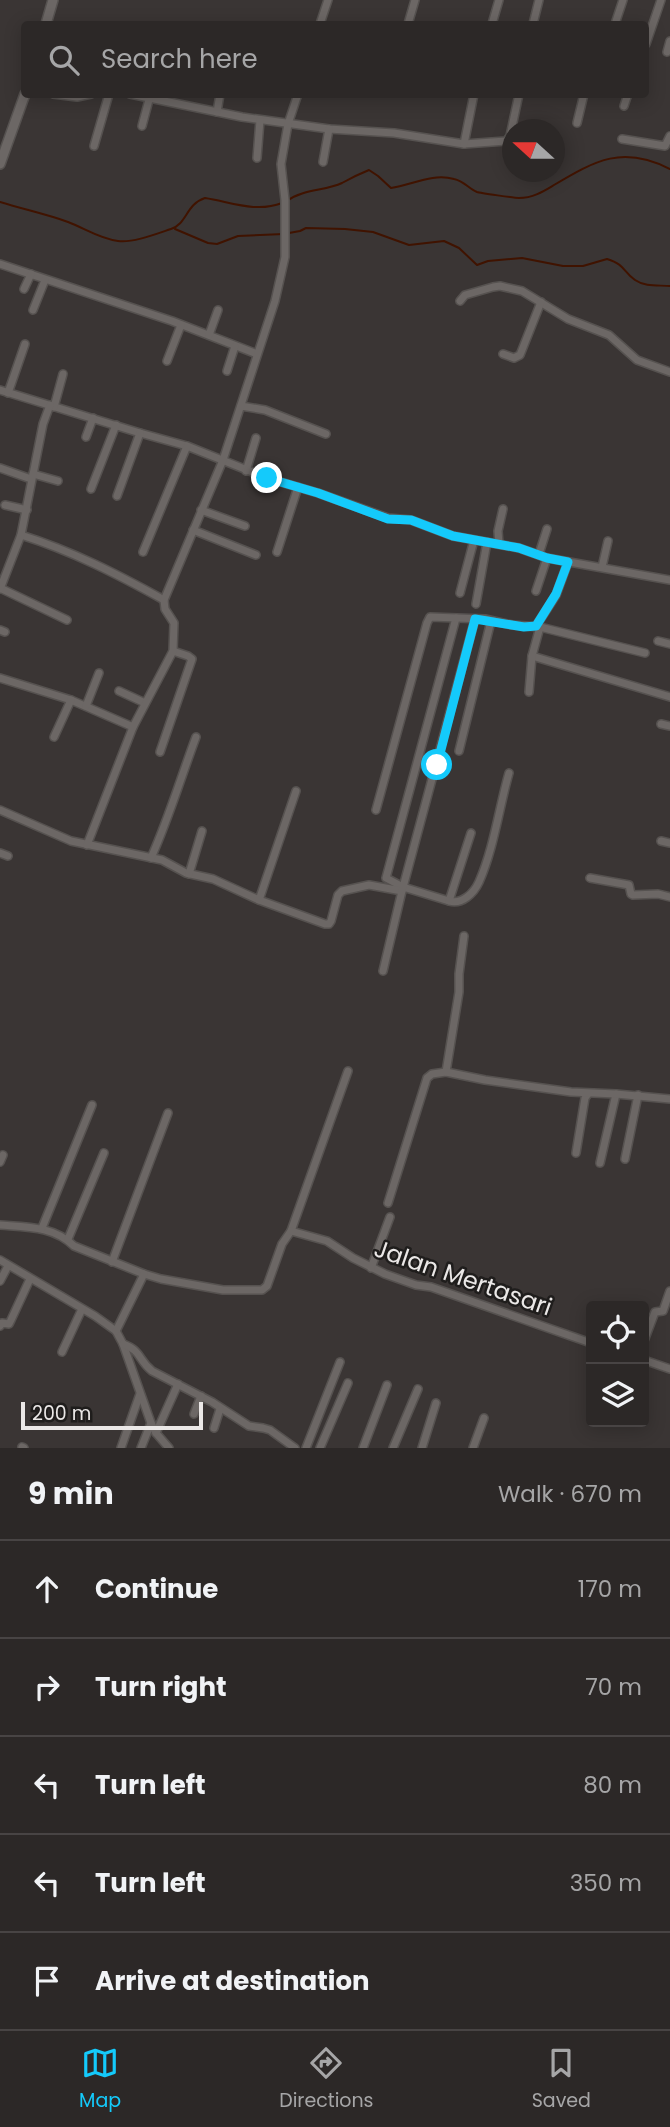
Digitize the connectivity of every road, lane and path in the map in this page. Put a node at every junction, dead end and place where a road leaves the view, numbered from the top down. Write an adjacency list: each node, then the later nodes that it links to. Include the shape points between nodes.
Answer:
1 (53, 0): 8 (street)
2 (328, 0): 9 (street)
3 (415, 0): 10 (street)
4 (499, 0): 11 (street)
5 (539, 0): 12 (street)
6 (623, 0): 13 (street)
7 (661, 0): 14 (street)
8 (47, 21)
9 (321, 21)
10 (409, 21)
11 (493, 21)
12 (534, 21)
13 (616, 21)
14 (649, 35)
15 (670, 41): 16 (street)
16 (667, 52)
17 (24, 98): 40 (street)
18 (108, 98): 37 (street)
19 (149, 98): 32 (street)
20 (158, 98): 28 (street)
21 (219, 98): 28 (street)
22 (297, 98): 31 (street)
23 (473, 98): 36 (street)
24 (518, 98): 36 (street, via 506,141)
25 (583, 98): 30 (street)
26 (627, 98): 27 (street)
27 (624, 106)
28 (217, 112): 29 (street)
29 (260, 120): 31 (street); 38 (street)
30 (577, 123)
31 (288, 124): 33 (street); 53 (street, via 281,164 285,257)
32 (142, 126)
33 (328, 129): 36 (street); 39 (street)
34 (670, 136): 35 (street, via 666,145)
35 (622, 139)
36 (464, 144)
37 (94, 146)
38 (257, 158)
39 (323, 162)
40 (0, 164)
41 (0, 264): 42 (street)
42 (30, 275): 43 (street); 44 (street)
43 (45, 280): 47 (street); 49 (street)
44 (24, 289)
45 (460, 301): 46 (street, via 465,295 500,286)
46 (541, 302): 54 (street, via 520,355); 57 (street, via 568,319 608,334 637,360)
47 (33, 310)
48 (219, 310): 50 (street)
49 (181, 324): 50 (street); 55 (street)
50 (209, 335): 52 (street)
51 (25, 344): 59 (street)
52 (236, 346): 53 (street); 56 (street)
53 (257, 354): 61 (street)
54 (503, 354)
55 (167, 361)
56 (227, 371)
57 (670, 372)
58 (63, 374): 60 (street)
59 (4, 391): 60 (street)
60 (52, 406): 62 (street); 72 (street, via 43,424)
61 (242, 406): 65 (street); 69 (street)
62 (93, 418): 63 (street); 66 (street)
63 (116, 425): 64 (street); 75 (street)
64 (140, 433): 68 (street); 76 (street)
65 (326, 434)
66 (86, 438)
67 (257, 438): 71 (street)
68 (187, 446): 69 (street); 89 (street)
69 (223, 460): 71 (street); 80 (street)
70 (0, 468): 72 (street)
71 (246, 471): 74 (street)
72 (32, 477): 73 (street); 79 (street)
73 (58, 481)
74 (298, 487): 85 (street, via 378,516 411,520); 90 (street)
75 (91, 489)
76 (117, 496)
77 (5, 505): 79 (street)
78 (503, 509): 88 (street)
79 (27, 510): 84 (street)
80 (201, 510): 81 (street); 83 (street)
81 (245, 526)
82 (547, 529): 92 (street)
83 (193, 530): 91 (street); 99 (street)
84 (21, 535): 96 (street); 99 (street, via 106,568)
85 (474, 540): 87 (street); 98 (street)
86 (608, 541): 94 (street)
87 (487, 542): 88 (street); 100 (street)
88 (499, 544): 92 (street)
89 (143, 552)
90 (277, 552)
91 (256, 555)
92 (543, 556): 93 (street); 97 (street)
93 (568, 562): 94 (street); 105 (street)
94 (602, 568): 95 (street)
95 (670, 580)
96 (0, 588): 103 (street)
97 (536, 591)
98 (460, 593)
99 (164, 600): 108 (street, via 174,623)
100 (476, 604)
101 (456, 618): 102 (street); 129 (street, via 428,619); 138 (street, via 385,875)
102 (475, 619): 104 (street); 138 (street)
103 (67, 620)
104 (491, 621): 105 (street); 124 (street)
105 (538, 627): 109 (street); 110 (street)
106 (658, 641): 107 (street)
107 (670, 644)
108 (173, 651): 117 (street); 125 (street, via 192,659)
109 (645, 653)
110 (532, 656): 114 (street); 115 (street)
111 (99, 673): 118 (street)
112 (0, 678): 116 (street)
113 (119, 691): 117 (street)
114 (529, 692)
115 (670, 697)
116 (71, 700): 118 (street); 122 (street)
117 (145, 703): 121 (street)
118 (86, 706): 121 (street)
119 (661, 724): 120 (street)
120 (670, 726)
121 (133, 727): 132 (street)
122 (54, 737)
123 (196, 737): 135 (street)
124 (460, 751)
125 (160, 752)
126 (509, 773): 141 (street, via 479,883 466,898)
127 (296, 791): 140 (street)
128 (0, 810): 132 (street)
129 (376, 810)
130 (202, 831): 136 (street)
131 (471, 833): 141 (street)
132 (87, 845): 135 (street)
133 (0, 853): 134 (street)
134 (8, 856)
135 (151, 858): 136 (street)
136 (189, 874): 140 (street, via 213,879)
137 (590, 878): 139 (street, via 629,885 634,895)
138 (402, 889): 140 (street, via 369,885 342,891 327,924); 141 (street); 143 (street)
139 (670, 897)
140 (259, 900)
141 (449, 901)
142 (464, 936): 145 (street)
143 (383, 971)
144 (348, 1071): 160 (street)
145 (446, 1072): 146 (street); 156 (street, via 428,1078)
146 (588, 1094): 147 (street); 153 (street)
147 (616, 1094): 148 (street); 155 (street)
148 (638, 1096): 149 (street); 154 (street)
149 (670, 1099)
150 (92, 1105): 159 (street)
151 (168, 1112): 163 (street)
152 (104, 1153): 161 (street)
153 (576, 1153)
154 (625, 1159)
155 (600, 1163)
156 (388, 1203)
157 (390, 1217): 165 (street)
158 (0, 1225): 159 (street)
159 (42, 1228): 161 (street)
160 (291, 1231): 165 (street, Jalan Mertasari, via 327,1241); 166 (street, via 267,1286 259,1291 223,1290)
161 (68, 1239): 163 (street)
162 (0, 1260): 164 (street)
163 (112, 1262): 166 (street)
164 (8, 1266): 167 (street); 168 (street)
165 (372, 1268): 174 (street, Jalan Mertasari)
166 (144, 1274): 173 (street)
167 (30, 1279): 170 (street); 171 (street, via 9,1324)
168 (0, 1281)
169 (670, 1291): 172 (street, via 663,1311 655,1311)
170 (82, 1309): 173 (street); 176 (street)
171 (0, 1326)
172 (649, 1327)
173 (116, 1331): 175 (street)
174 (586, 1341)
175 (123, 1344): 181 (street, via 138,1351 149,1369); 184 (street)
176 (62, 1352)
177 (340, 1362): 198 (street)
178 (649, 1362): 179 (street)
179 (670, 1369)
180 (348, 1383): 199 (street)
181 (178, 1384): 185 (street); 192 (street)
182 (387, 1385): 200 (street)
183 (418, 1389): 201 (street)
184 (141, 1394): 190 (street); 194 (street)
185 (201, 1396): 187 (street); 188 (street)
186 (436, 1403): 202 (street)
187 (220, 1409): 191 (street); 197 (street, via 249,1426 270,1430)
188 (194, 1414)
189 (484, 1418): 203 (street)
190 (151, 1423): 192 (street); 195 (street)
191 (214, 1428)
192 (156, 1433): 193 (street)
193 (161, 1444): 196 (street)
194 (121, 1448)
195 (141, 1448)
196 (169, 1448)
197 (295, 1448)
198 (306, 1448)
199 (320, 1448)
200 (363, 1448)
201 (393, 1448)
202 (422, 1448)
203 (473, 1448)

